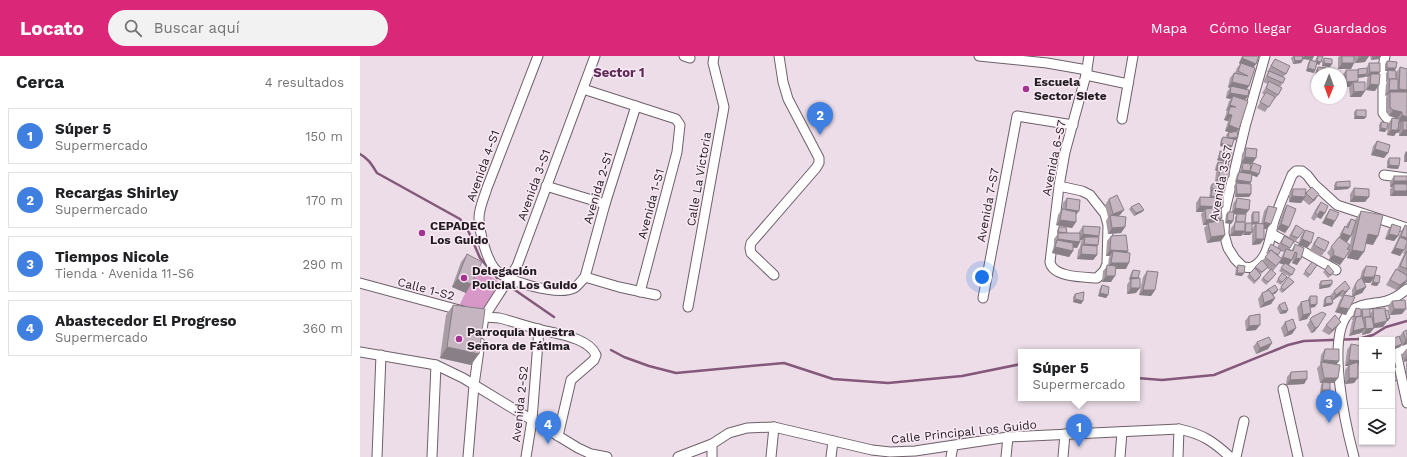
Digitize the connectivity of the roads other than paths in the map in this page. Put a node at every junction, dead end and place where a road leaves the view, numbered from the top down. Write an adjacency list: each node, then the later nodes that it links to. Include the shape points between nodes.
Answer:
1 (538, 56): 28 (street, Avenida 4-S1, via 480,209 479,219 488,258 494,269)
2 (595, 56): 13 (street, Avenida 3-S1)
3 (714, 56): 34 (street, Calle La Victoria, via 724,107)
4 (779, 56): 26 (street, via 788,98 819,158 819,163 751,243 751,253)
5 (979, 56): 10 (street)
6 (1089, 56): 11 (street, Avenida 6-S7)
7 (1133, 56): 12 (street)
8 (1265, 56): 24 (street, Avenida 3-S7, via 1236,159 1225,210 1224,234 1235,259 1243,267 1252,267 1266,252)
9 (1385, 56): 17 (street, via 1383,113 1391,122)
10 (1048, 60): 11 (street)
11 (1087, 72): 12 (street); 16 (street, Avenida 6-S7)
12 (1128, 84): 15 (street)
13 (583, 89): 14 (street); 20 (street, Avenida 3-S1)
14 (636, 106): 22 (street, Avenida 2-S1); 31 (street, Avenida 1-S1, via 676,119 680,125 677,152)
15 (1122, 119)
16 (1073, 125): 21 (street, Avenida 6-S7); 33 (street, Avenida 7-S7, via 1017,116)
17 (1407, 125)
18 (1384, 175): 19 (street)
19 (1407, 178)
20 (546, 186): 22 (street); 28 (street, Avenida 3-S1, via 517,266)
21 (1059, 186): 21 (street, Avenida 6-S7, via 1090,195 1105,214 1108,225 1106,264 1098,278 1064,274 1051,266 1050,254)
22 (605, 204): 27 (street, Avenida 2-S1)
23 (1407, 228): 24 (street, Avenida 3-S7, via 1337,205 1302,171 1296,171 1292,175 1277,214)
24 (1272, 234): 25 (street)
25 (1336, 270)
26 (774, 275)
27 (585, 277): 28 (street, via 576,288 558,291); 31 (street)
28 (509, 279): 35 (street, Avenida 3-S1)
29 (360, 283): 35 (street, Calle 1-S2)
30 (1406, 291): 73 (street, via 1388,301 1355,308 1346,316 1340,331 1340,382 1347,431)
31 (640, 292): 32 (street)
32 (656, 295)
33 (983, 298)
34 (688, 308)
35 (484, 317): 36 (street, Calle 1-S2); 41 (street)
36 (540, 329): 44 (street, Avenida 2-S2); 50 (street, Calle 1-S2, via 584,343 594,349 596,355 594,360 571,380)
37 (1407, 346): 43 (street, via 1396,352)
38 (360, 352): 39 (street)
39 (381, 355): 40 (street); 56 (street)
40 (436, 365): 41 (street); 57 (street)
41 (474, 385): 44 (street); 58 (street)
42 (1284, 389): 72 (street)
43 (1407, 403)
44 (532, 420): 50 (street); 59 (street, Avenida 2-S2)
45 (1244, 421): 71 (street)
46 (774, 427): 52 (street, Calle Principal Los Guido); 53 (street, Calle Principal Los Guido, via 747,428 729,433); 63 (street)
47 (1179, 429): 48 (street, Calle Principal Los Guido); 69 (street); 70 (street, Calle Principal Los Guido, via 1206,437)
48 (1122, 432): 49 (street, Calle Principal Los Guido); 68 (street)
49 (1066, 434): 51 (street, Calle Principal Los Guido); 67 (street)
50 (558, 436): 60 (street, via 591,454)
51 (1008, 438): 54 (street, Calle Principal Los Guido); 66 (street)
52 (833, 441): 55 (street, Calle Principal Los Guido); 64 (street)
53 (712, 444): 61 (street, Calle Principal Los Guido); 62 (street)
54 (953, 446): 55 (street, Calle Principal Los Guido); 65 (street)
55 (890, 455)
56 (377, 457)
57 (432, 457)
58 (468, 457)
59 (526, 457)
60 (607, 457)
61 (678, 457)
62 (712, 457)
63 (771, 457)
64 (831, 457)
65 (951, 457)
66 (1006, 457)
67 (1063, 457)
68 (1120, 457)
69 (1178, 457)
70 (1230, 457)
71 (1236, 457)
72 (1298, 457)
73 (1354, 457)

